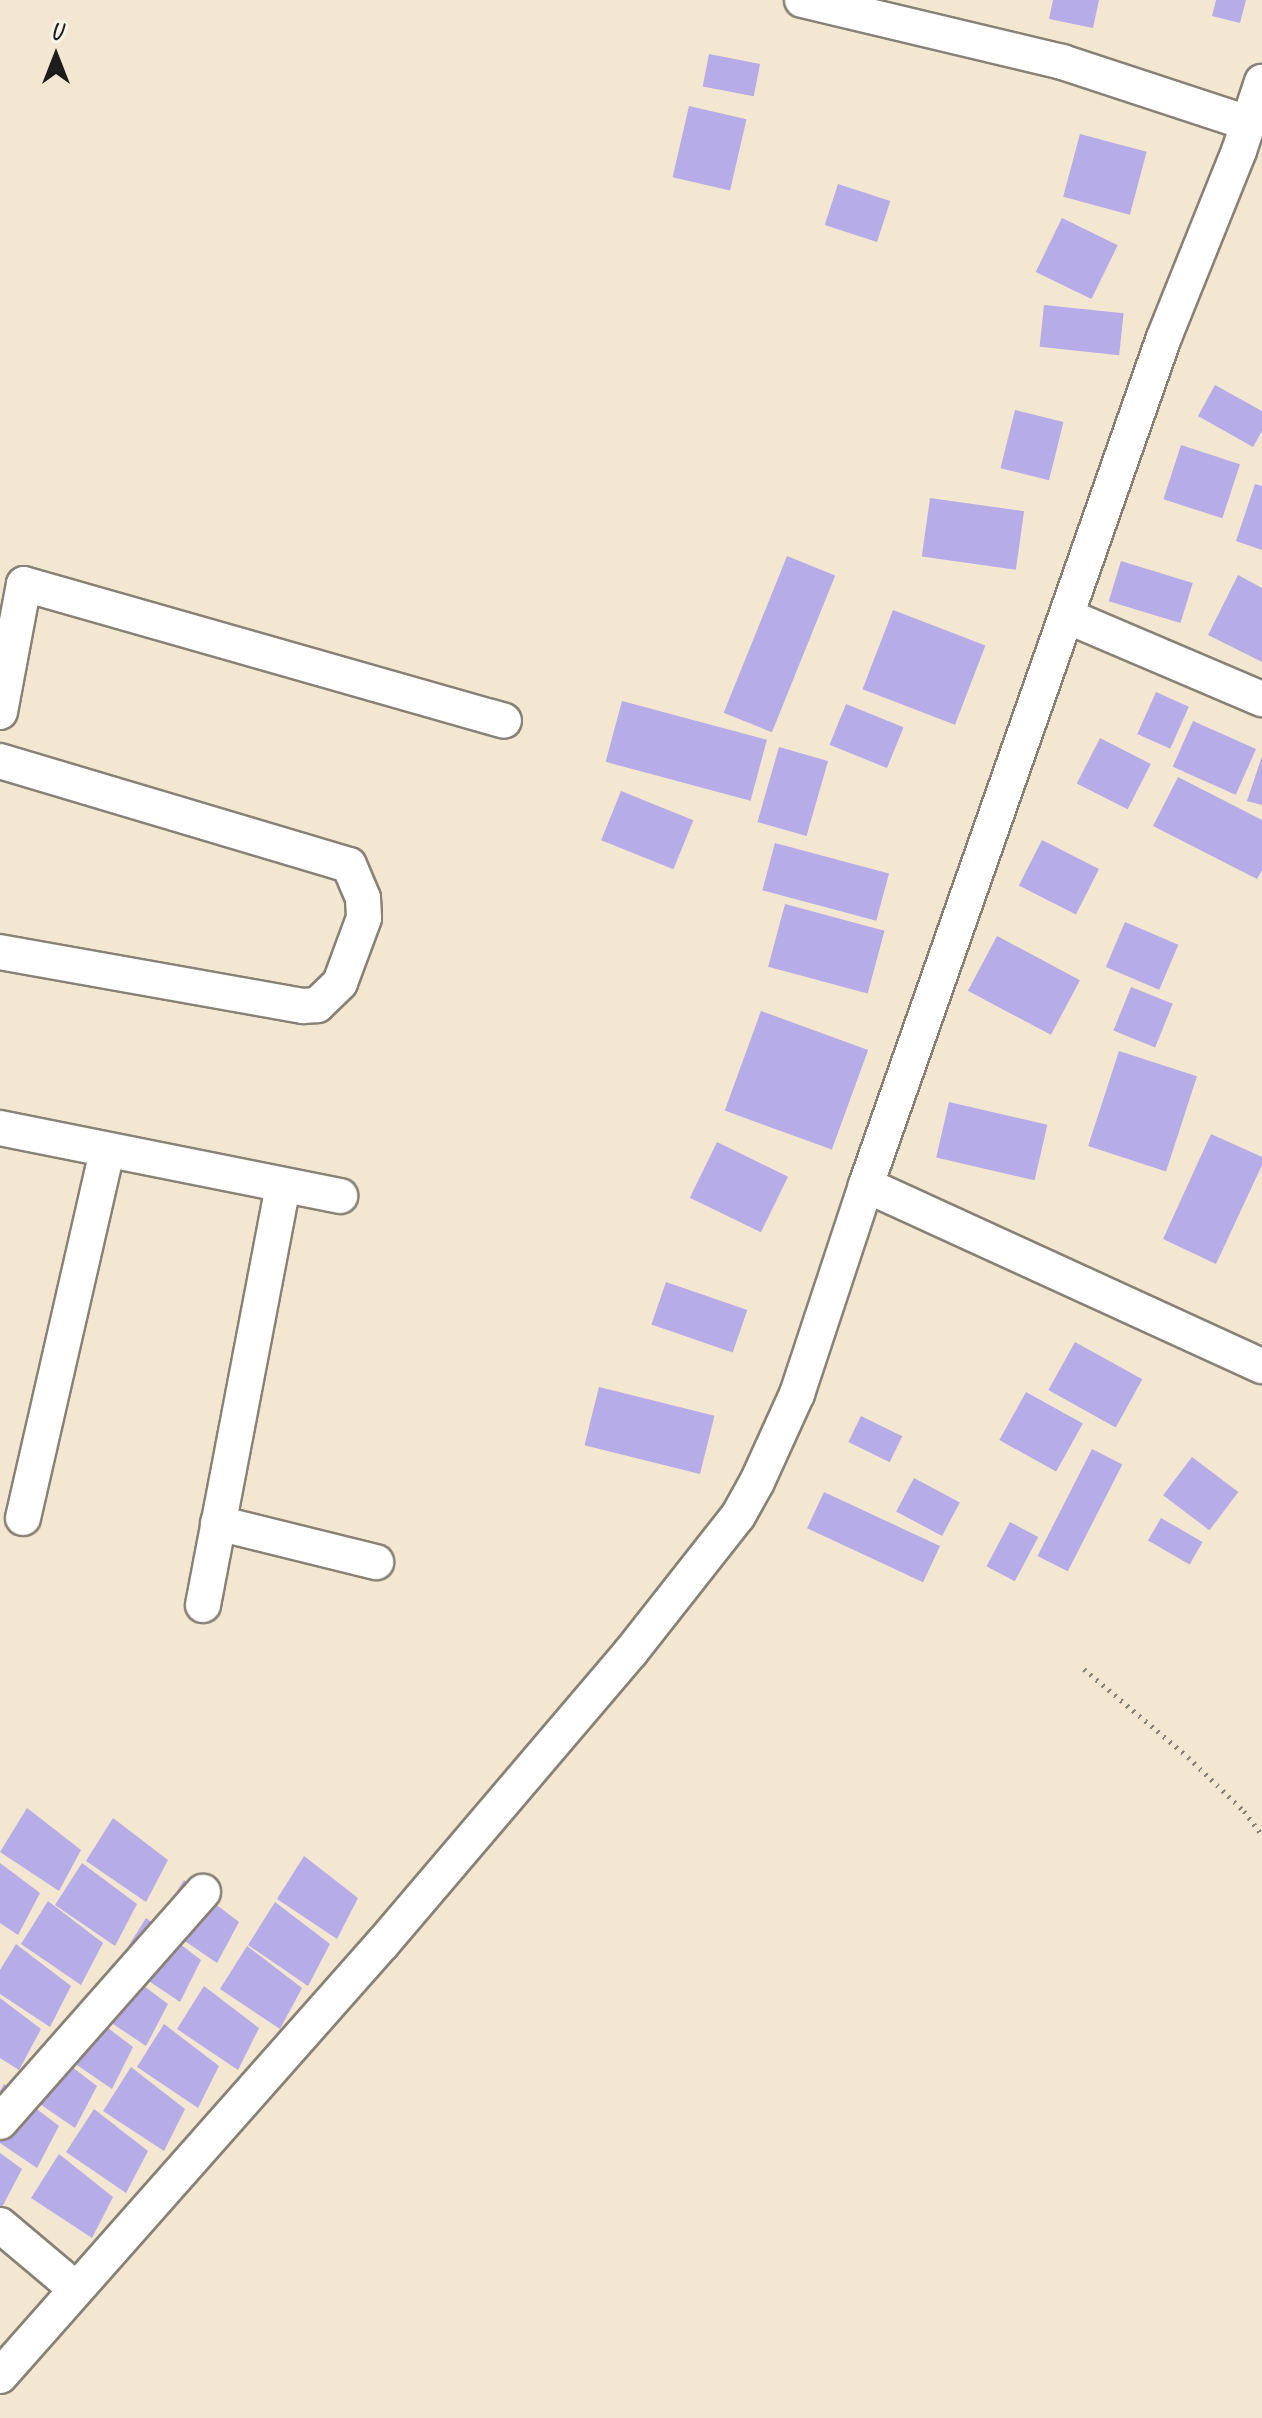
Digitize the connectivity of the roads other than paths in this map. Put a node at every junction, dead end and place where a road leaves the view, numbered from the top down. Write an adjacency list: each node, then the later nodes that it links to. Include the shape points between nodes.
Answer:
1 (802, 0): 3 (street, via 1062,62)
2 (1262, 82): 3 (street)
3 (1250, 145): 5 (street, via 1163,340)
4 (12, 581): 7 (street); 8 (street)
5 (1067, 616): 6 (street); 13 (street)
6 (1262, 699)
7 (0, 712)
8 (504, 721)
9 (0, 761): 10 (street, via 349,865 363,898 364,918 340,983 317,1005)
10 (0, 952)
11 (0, 1128): 12 (street)
12 (107, 1152): 14 (street); 17 (street)
13 (866, 1185): 16 (street); 24 (street, via 797,1394 738,1516 630,1653 383,1943)
14 (283, 1186): 15 (street); 18 (street)
15 (340, 1196)
16 (1262, 1366)
17 (23, 1518)
18 (218, 1523): 19 (street); 20 (street)
19 (376, 1562)
20 (203, 1605)
21 (203, 1892): 22 (street)
22 (0, 2122)
23 (0, 2225): 24 (street)
24 (76, 2289): 25 (street)
25 (0, 2376)

